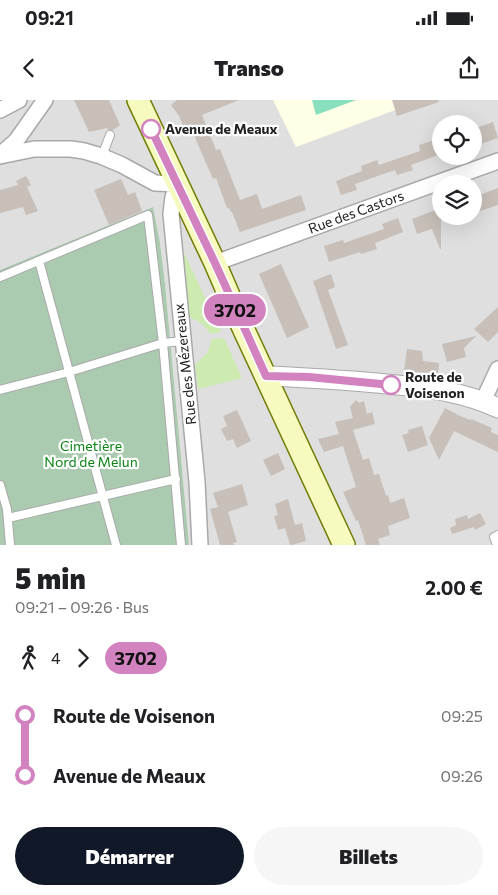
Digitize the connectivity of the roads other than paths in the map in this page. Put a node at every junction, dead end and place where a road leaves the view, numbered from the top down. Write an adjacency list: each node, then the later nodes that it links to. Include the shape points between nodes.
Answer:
1 (19, 100): 4 (street)
2 (138, 100): 9 (main road)
3 (40, 103): 6 (street, via 16,141)
4 (0, 110)
5 (110, 135): 7 (lane)
6 (0, 156): 7 (street, via 34,149 71,149)
7 (102, 156): 9 (street, via 155,183)
8 (498, 161): 11 (street, Rue des Castors)
9 (178, 184): 11 (main road); 13 (street, Rue des Mézereaux, via 171,214)
10 (39, 261): 12 (lane); 14 (lane, via 148,215); 16 (lane)
11 (215, 263): 17 (main road)
12 (0, 277)
13 (183, 340): 14 (lane); 28 (street, Rue des Mézereaux)
14 (164, 343): 16 (lane); 20 (lane)
15 (498, 369): 19 (street)
16 (69, 372): 18 (lane); 22 (lane)
17 (266, 376): 19 (street, via 445,390); 29 (main road)
18 (0, 390)
19 (490, 405)
20 (176, 479): 22 (lane); 27 (lane)
21 (0, 485): 23 (lane)
22 (103, 497): 23 (lane); 26 (lane)
23 (8, 518): 25 (lane)
24 (498, 535): 30 (lane, via 494,537)
25 (10, 545)
26 (116, 545)
27 (181, 545)
28 (200, 545)
29 (344, 545)
30 (497, 545)

